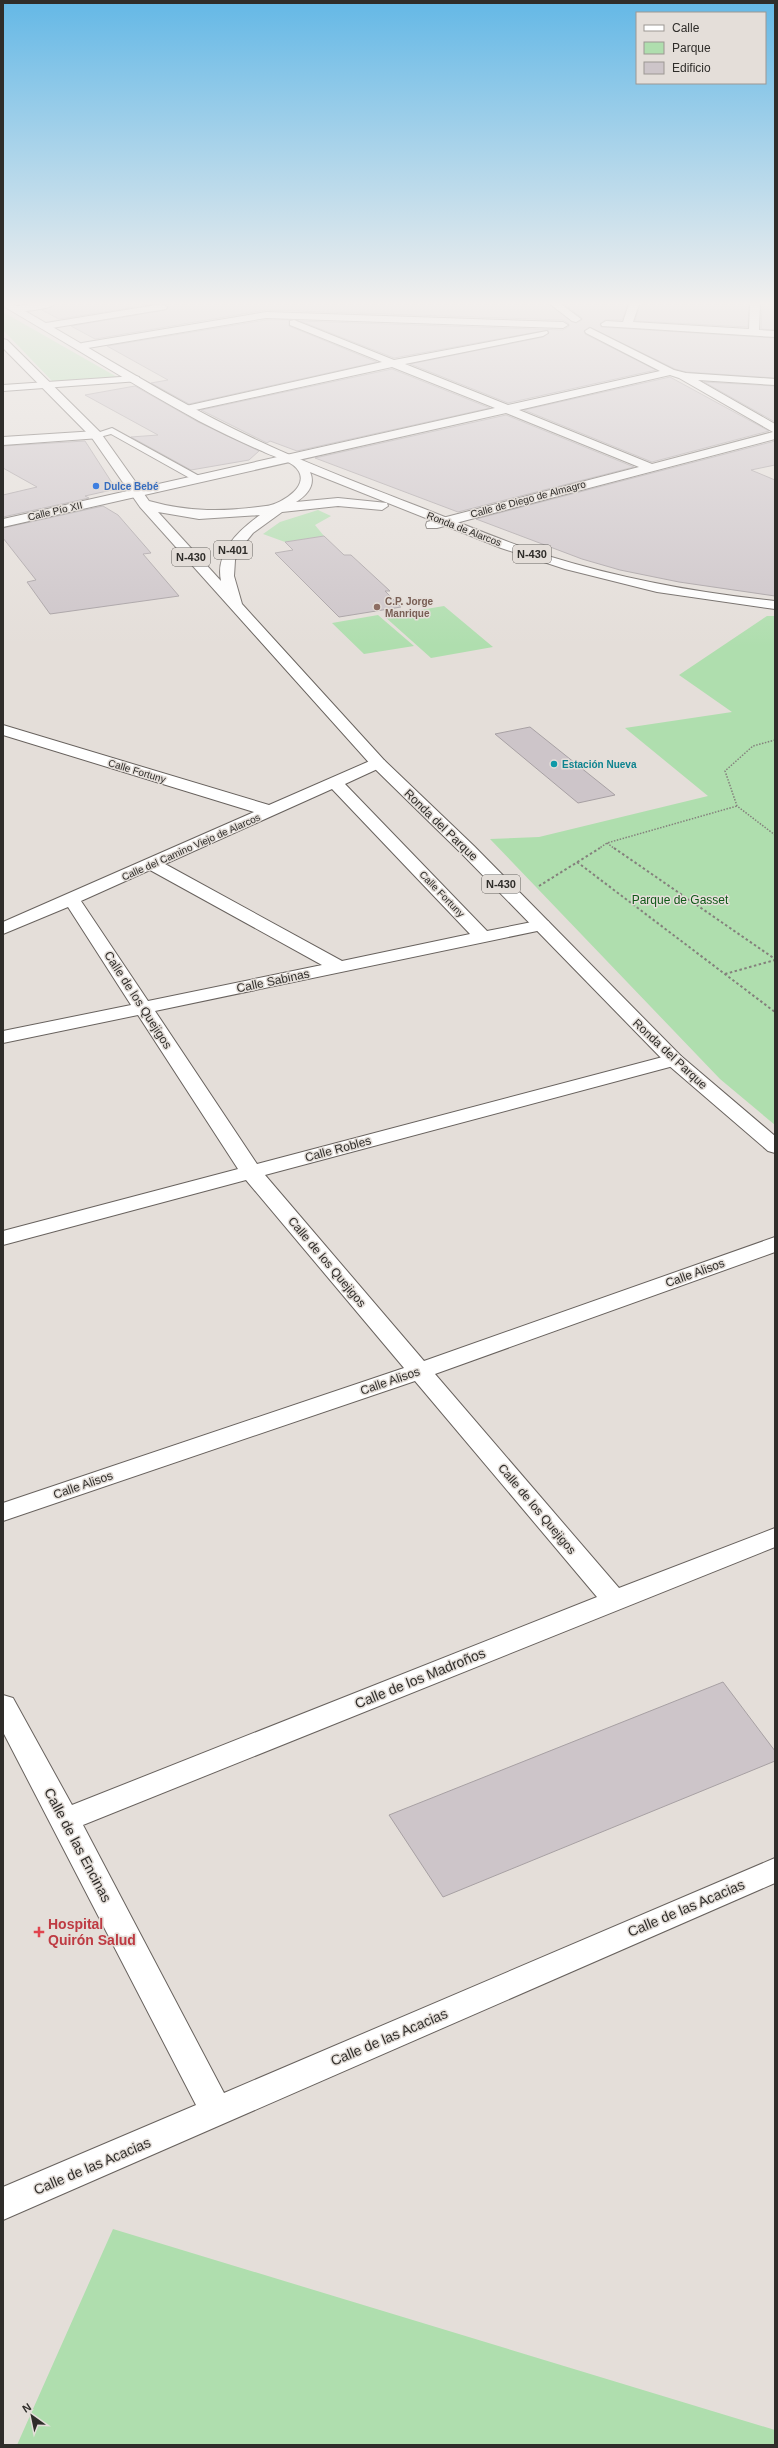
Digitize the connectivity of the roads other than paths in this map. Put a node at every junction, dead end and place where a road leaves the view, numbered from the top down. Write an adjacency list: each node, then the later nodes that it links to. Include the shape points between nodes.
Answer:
1 (80, 418): 7 (main road, Ronda del Parque)
2 (205, 418): 10 (main road, Ronda de Alarcos)
3 (470, 418): 10 (main road, Calle Pío XII)
4 (530, 418): 11 (main road)
5 (756, 418): 6 (main road)
6 (775, 429)
7 (96, 435): 9 (main road); 12 (lane, via 112,431); 13 (main road, Ronda del Parque)
8 (775, 436): 11 (main road, Calle de Diego de Almagro)
9 (3, 441)
10 (295, 462): 12 (main road, Calle Pío XII); 16 (main road, Ronda del Parque, via 306,474 305,487 300,494); 18 (main road, Ronda de Alarcos / N-430)
11 (650, 467): 18 (main road, Calle de Diego de Almagro)
12 (198, 479): 13 (main road, Calle Pío XII)
13 (136, 493): 14 (main road, Calle Pío XII); 15 (main road, Ronda del Parque)
14 (107, 500): 15 (main road, Calle Pío XII); 17 (main road, Calle Pío XII)
15 (144, 504): 16 (main road, via 168,511 207,515); 20 (main road, Ronda del Parque / N-430)
16 (279, 509): 18 (main road, Ronda de Alarcos / N-430, via 343,502 383,506); 20 (main road, Ronda del Parque / N-401, via 243,537 227,562 228,584)
17 (3, 523)
18 (438, 523): 19 (main road, Ronda de Alarcos / N-430, via 604,576 663,589); 21 (main road, Ronda de Alarcos / N-430, via 532,562 588,580 676,598)
19 (775, 605)
20 (238, 609): 23 (main road, Ronda del Parque / N-430)
21 (775, 611)
22 (3, 730): 25 (main road, Calle Fortuny)
23 (378, 763): 24 (main road, Calle del Camino Viejo de Alarcos); 28 (main road, Ronda del Parque / N-430)
24 (334, 782): 25 (main road, Calle del Camino Viejo de Alarcos); 30 (main road, Calle Fortuny)
25 (270, 811): 26 (main road, Calle del Camino Viejo de Alarcos)
26 (152, 864): 27 (main road, Calle del Camino Viejo de Alarcos); 31 (main road)
27 (72, 900): 29 (main road, Calle del Camino Viejo de Alarcos); 32 (main road, Calle de los Quejigos)
28 (542, 925): 30 (main road, Calle Sabinas); 34 (main road, Ronda del Parque / N-430)
29 (3, 929)
30 (483, 937): 31 (main road, Calle Sabinas)
31 (340, 967): 32 (main road, Calle Sabinas)
32 (143, 1008): 33 (main road, Calle Sabinas); 36 (main road, Calle de los Quejigos)
33 (3, 1037)
34 (674, 1060): 35 (main road, Ronda del Parque / N-430); 36 (main road, Calle Robles)
35 (775, 1147)
36 (251, 1172): 37 (main road, Calle Robles); 39 (main road, Calle de los Quejigos)
37 (3, 1238)
38 (775, 1244): 39 (main road, Calle Alisos)
39 (419, 1371): 40 (main road, Calle Alisos); 42 (main road, Calle de los Quejigos)
40 (3, 1512)
41 (775, 1537): 42 (main road, Calle de los Madroños)
42 (614, 1600): 44 (main road, Calle de los Madroños)
43 (3, 1706): 44 (main road, Calle de las Encinas)
44 (65, 1820): 46 (main road, Calle de las Encinas)
45 (775, 1870): 46 (main road, Calle de las Acacias)
46 (217, 2112): 47 (main road, Calle de las Acacias)
47 (3, 2204)

